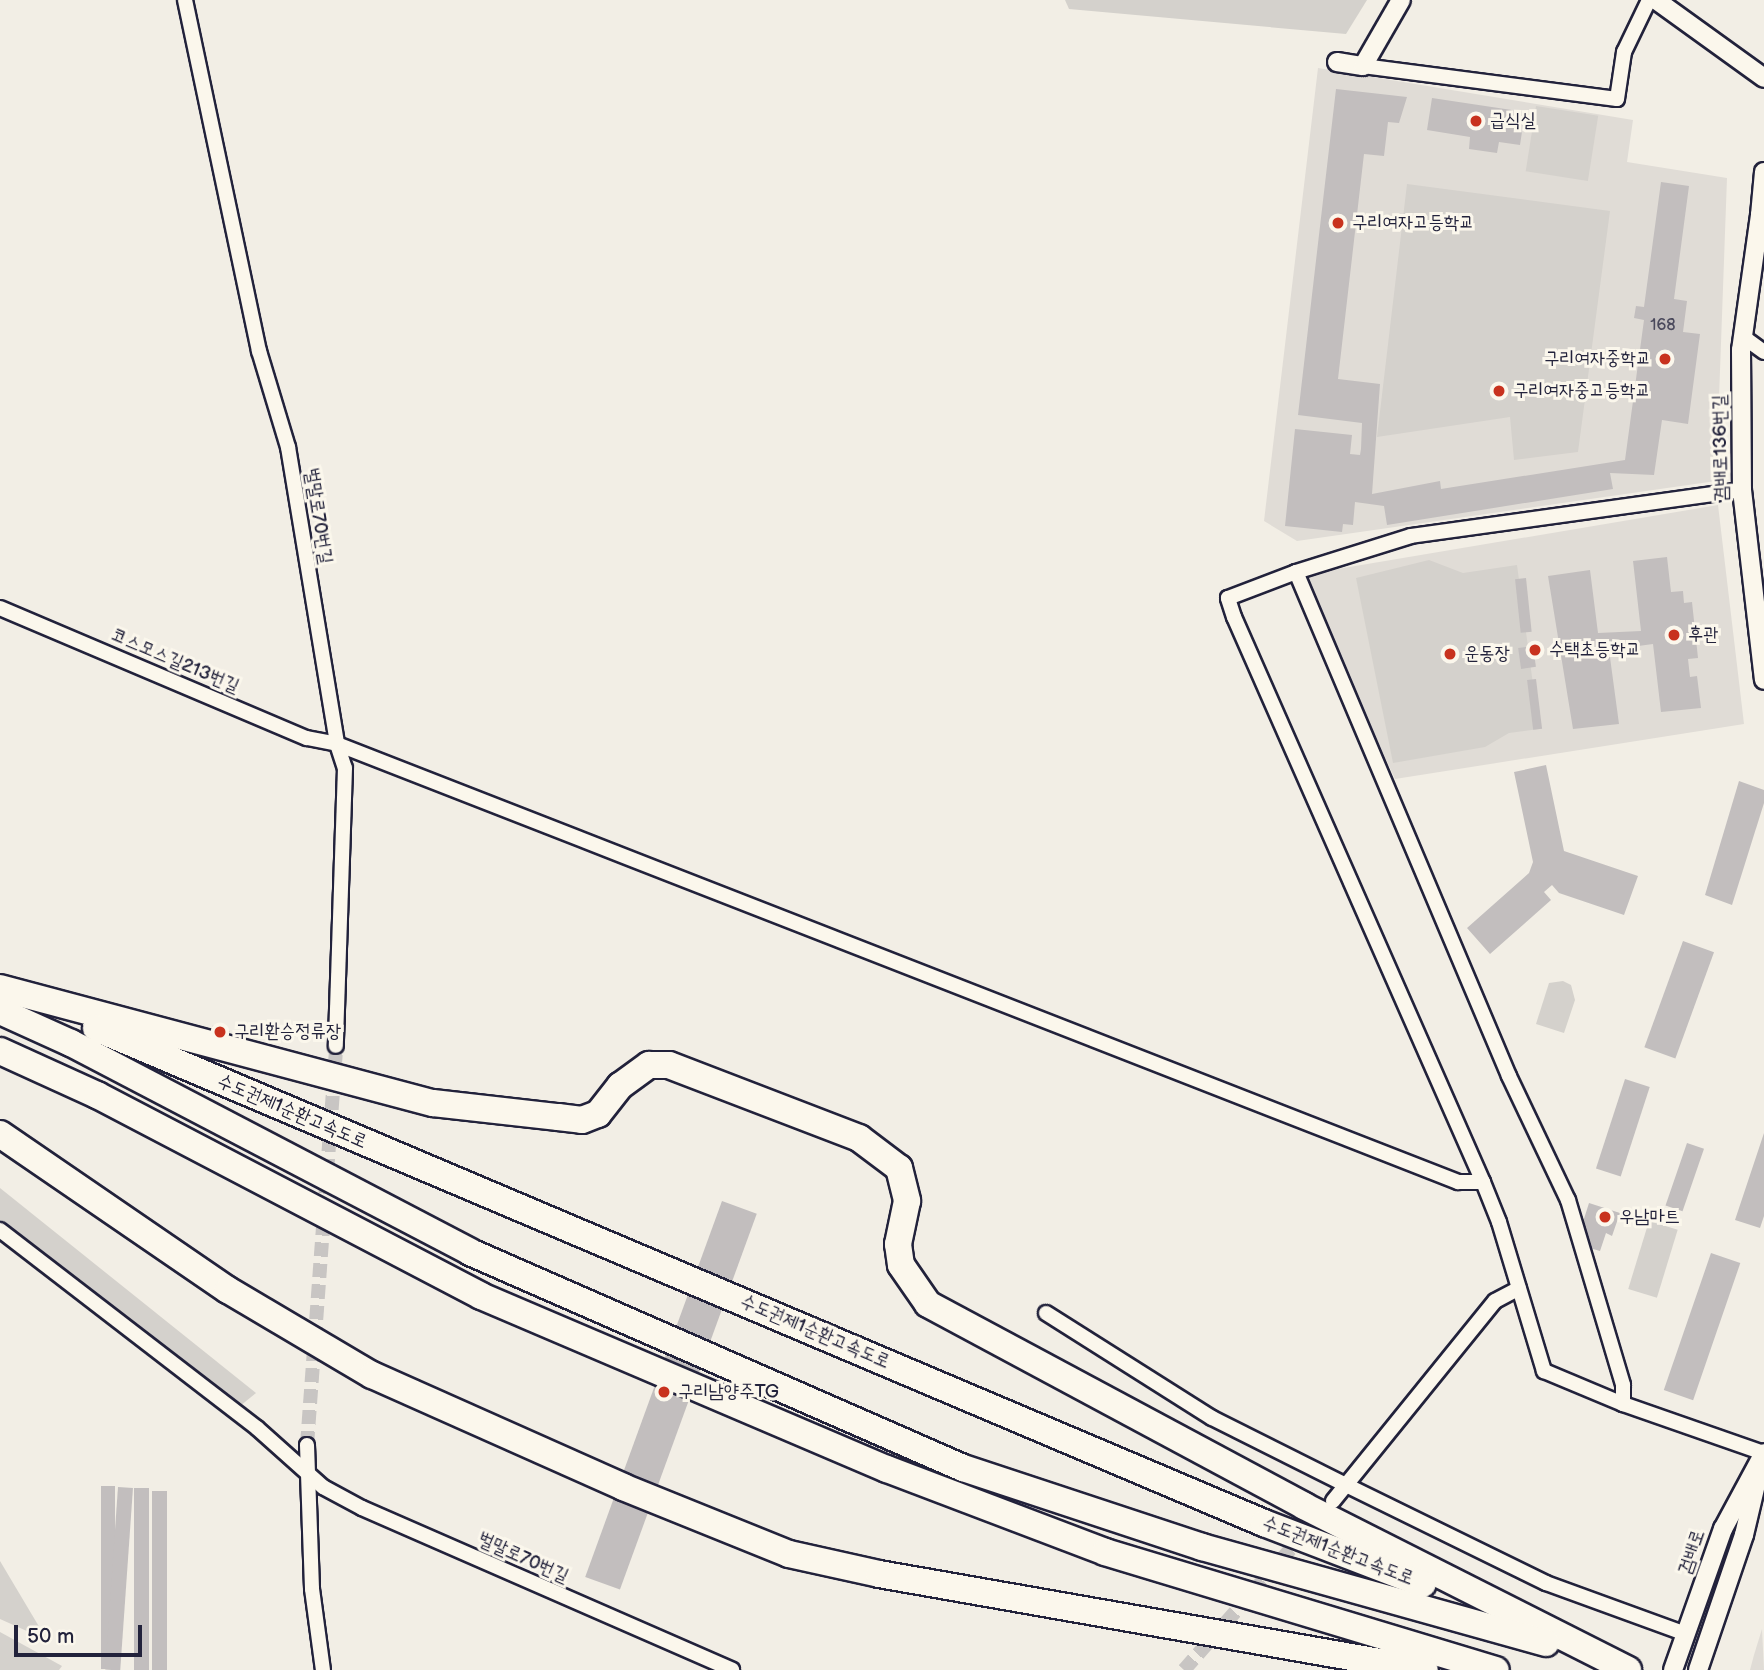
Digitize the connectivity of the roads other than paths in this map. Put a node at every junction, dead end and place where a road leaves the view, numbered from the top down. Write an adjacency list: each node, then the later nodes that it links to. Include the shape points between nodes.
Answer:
1 (185, 0): 16 (street, 벌말로70번길, via 259,351 288,447)
2 (1401, 0): 6 (street)
3 (1649, 0): 6 (street, via 1624,52 1617,99)
4 (1656, 0): 7 (street)
5 (1337, 62): 6 (street)
6 (1363, 66)
7 (1764, 78)
8 (1764, 172): 9 (street, 겸배로136번길)
9 (1763, 212): 10 (street, 겸배로136번길)
10 (1742, 336): 11 (street); 12 (street, 겸배로136번길)
11 (1764, 352)
12 (1742, 490): 13 (street, via 1411,536); 15 (street, 겸배로136번길)
13 (1296, 572): 23 (street, via 1228,598); 27 (street, via 1509,1076 1568,1200 1623,1385)
14 (0, 608): 16 (street, 코스모스길213번길, via 307,737)
15 (1764, 680)
16 (337, 744): 20 (street, 벌말로70번길, via 345,768); 23 (street, 코스모스길213번길, via 1458,1182)
17 (0, 989): 38 (highway, via 433,1103 545,1116 582,1120 598,1114 620,1086 649,1065 669,1065 859,1139 899,1168 907,1201 898,1244 901,1265 928,1304 1304,1506)
18 (0, 998): 38 (highway, 수도권제1순환고속도로, via 82,1023 1251,1517)
19 (0, 1011): 38 (highway, 수도권제1순환고속도로, via 71,1043 470,1252 963,1468 1129,1525 1415,1603)
20 (336, 1046)
21 (0, 1051): 37 (highway, via 97,1095 481,1296 887,1469 1105,1552)
22 (0, 1134): 36 (highway, via 228,1290 372,1375 623,1488 789,1554 879,1574)
23 (1483, 1182): 25 (street)
24 (0, 1230): 30 (street, 벌말로70번길)
25 (1519, 1288): 27 (street, via 1544,1371); 31 (street, via 1495,1301)
26 (1046, 1313): 31 (street, via 1212,1418)
27 (1623, 1404): 29 (street)
28 (307, 1445): 30 (street)
29 (1764, 1452): 33 (street, 검배로, via 1723,1529); 40 (street, via 1744,1535)
30 (306, 1471): 34 (street, via 312,1589); 35 (street, 벌말로70번길, via 323,1487 362,1508)
31 (1346, 1485): 32 (street); 33 (street, via 1546,1583)
32 (1333, 1501)
33 (1686, 1634): 39 (street, 검배로)
34 (323, 1670)
35 (732, 1670)
36 (1425, 1670)
37 (1496, 1670)
38 (1628, 1670)
39 (1673, 1670)
40 (1698, 1670)

